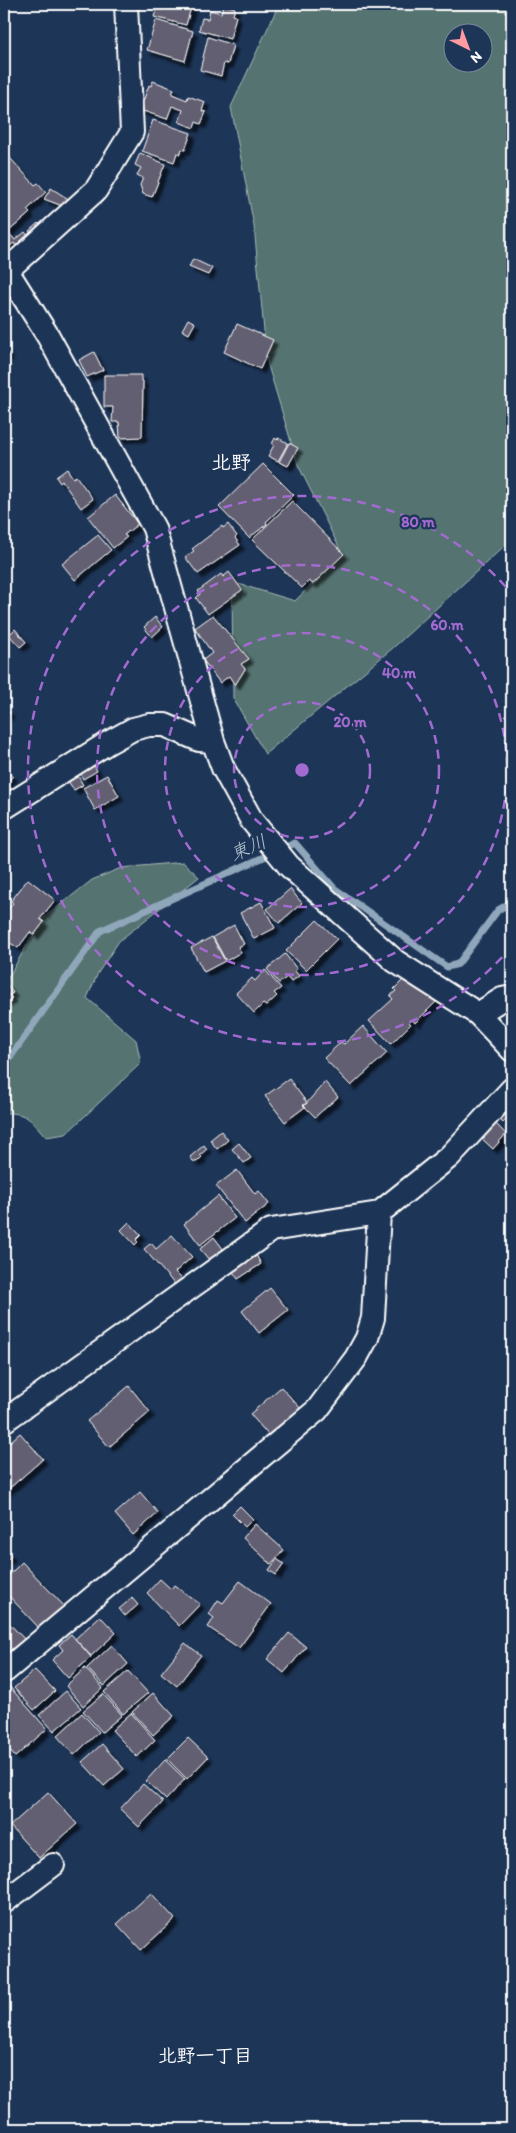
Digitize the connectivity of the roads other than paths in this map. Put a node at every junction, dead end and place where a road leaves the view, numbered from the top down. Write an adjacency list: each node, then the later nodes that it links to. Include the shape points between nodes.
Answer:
1 (126, 4): 2 (street, via 132,132 96,190)
2 (5, 270): 3 (street, via 48,336 154,528)
3 (213, 741): 4 (street, via 198,740 165,725 133,729); 6 (street, via 236,794 252,821 281,857 395,961)
4 (4, 808)
5 (512, 997): 6 (street, via 502,999)
6 (478, 1014): 7 (street)
7 (512, 1050)
8 (512, 1089): 9 (street, via 449,1158)
9 (379, 1213): 10 (street, via 270,1230); 11 (street, via 371,1325 356,1358 317,1410)
10 (4, 1422)
11 (5, 1671)
12 (53, 1865): 13 (street)
13 (4, 1902)

